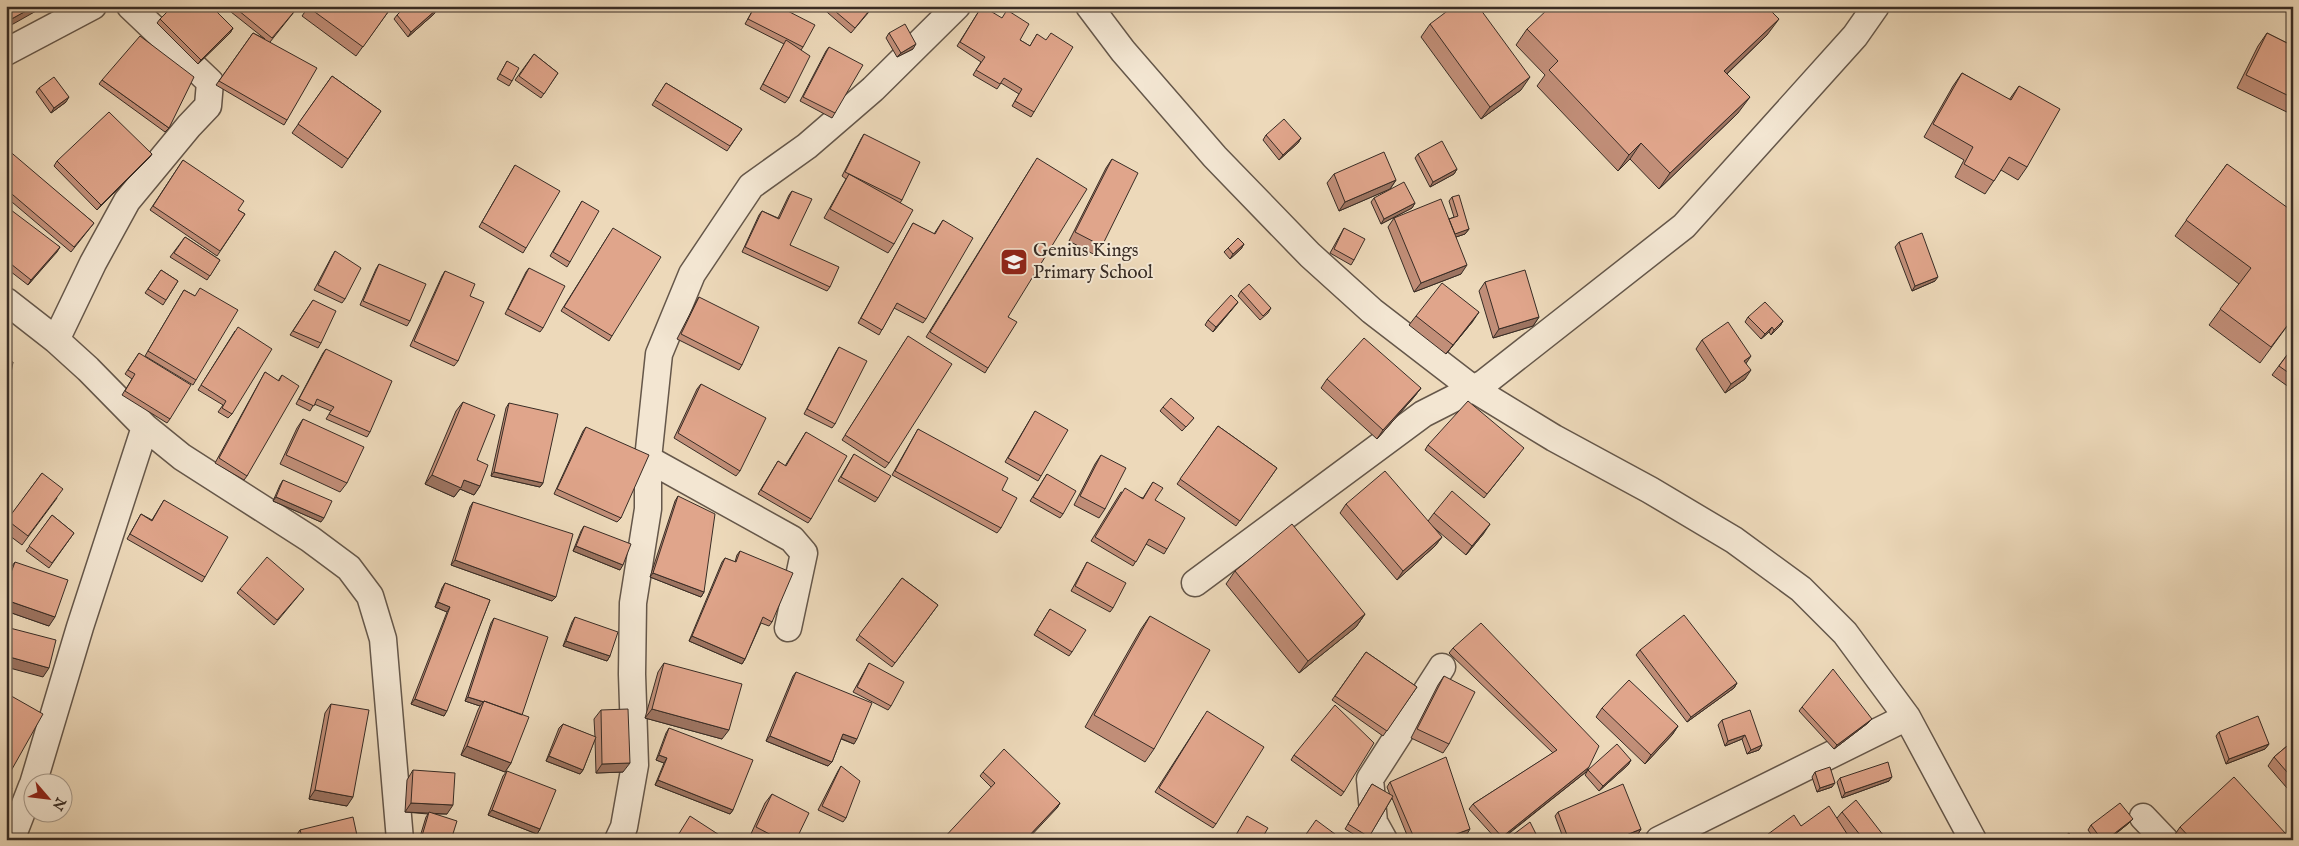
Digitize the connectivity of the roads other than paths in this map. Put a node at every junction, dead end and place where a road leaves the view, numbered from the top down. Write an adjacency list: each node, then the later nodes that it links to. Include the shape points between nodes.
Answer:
1 (93, 6): 6 (street)
2 (130, 6): 8 (street, via 210,82 208,106 127,201)
3 (957, 6): 11 (street, via 873,89 807,146 751,186 692,274 659,354)
4 (1088, 6): 9 (street, via 1215,158 1310,255 1372,311)
5 (1876, 6): 9 (street, via 1856,36 1684,226 1484,382)
6 (6, 52)
7 (6, 301): 8 (street)
8 (56, 340): 10 (street)
9 (1472, 388): 12 (street, via 1424,414); 15 (street, via 1734,540 1801,588 1845,633)
10 (145, 427): 16 (street); 21 (street, via 182,457 350,568 370,596 383,639)
11 (648, 459): 13 (street, via 792,539 804,553); 22 (street, via 648,509 633,603 636,764 624,827)
12 (1195, 583)
13 (788, 628)
14 (1442, 667): 23 (street, via 1370,779 1374,822)
15 (1907, 717): 19 (street); 24 (street)
16 (36, 774)
17 (22, 812): 20 (street)
18 (2143, 817): 25 (street)
19 (1968, 837)
20 (11, 840)
21 (400, 840)
22 (618, 840)
23 (1384, 840)
24 (1659, 840)
25 (2165, 840)

